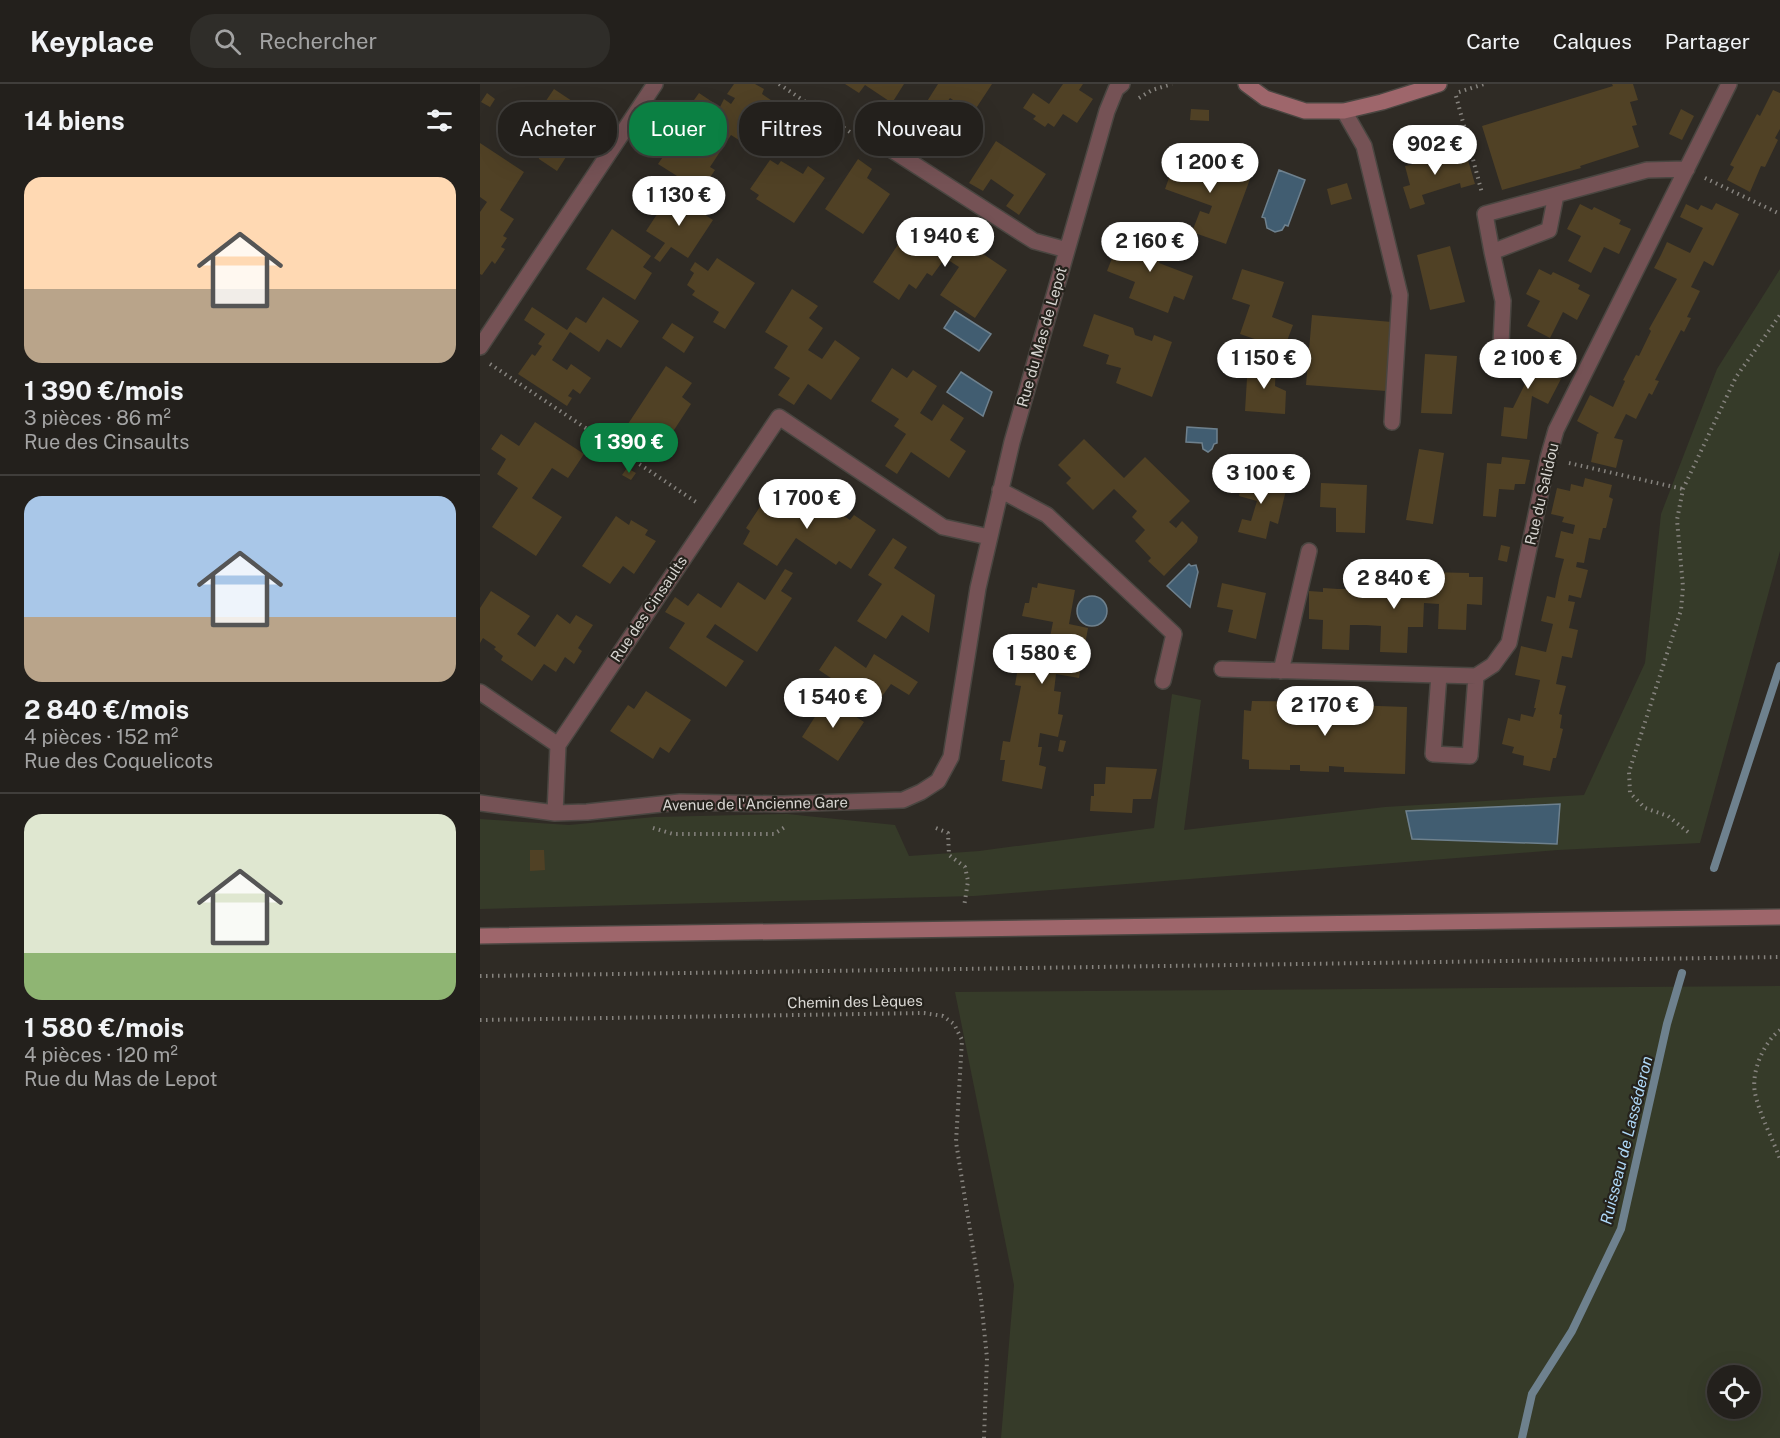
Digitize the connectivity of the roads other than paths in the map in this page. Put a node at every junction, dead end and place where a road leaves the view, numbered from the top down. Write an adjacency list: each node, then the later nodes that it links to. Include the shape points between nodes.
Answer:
1 (655, 84): 13 (street)
2 (1122, 84): 10 (street, Rue du Mas de Lepot, via 1107,111)
3 (1246, 84): 6 (main road, via 1265,98 1305,111)
4 (1439, 84): 6 (main road)
5 (1729, 84): 8 (street, Rue du Salidou)
6 (1344, 111): 14 (street, via 1364,146 1400,295)
7 (901, 156): 10 (street, via 1034,241)
8 (1687, 169): 9 (street, via 1647,170); 21 (street, Rue du Salidou, via 1556,430 1509,643 1493,665)
9 (1556, 195): 11 (street, via 1549,230); 11 (street, via 1485,214)
10 (1067, 250): 15 (street, Rue du Mas de Lepot)
11 (1492, 252): 12 (street, via 1503,301)
12 (1501, 344)
13 (480, 347)
14 (1392, 422)
15 (1000, 490): 16 (street, Rue du Mas de Lepot); 22 (street, via 1047,515 1174,633)
16 (989, 537): 24 (street, Rue des Cinsaults, via 944,526 779,417); 25 (street, Rue du Mas de Lepot, via 951,757 938,781)
17 (1309, 551): 19 (street)
18 (1222, 669): 19 (street)
19 (1281, 671): 20 (street)
20 (1439, 675): 21 (street); 21 (street, via 1433,754 1470,756)
21 (1476, 676)
22 (1163, 681)
23 (480, 692): 24 (street)
24 (558, 745): 27 (street)
25 (921, 792): 27 (street, Avenue de l'Ancienne Gare, via 903,800 870,802 680,802)
26 (480, 802): 27 (street, Avenue de l'Ancienne Gare)
27 (555, 813)
28 (1780, 917): 29 (main road)
29 (480, 936)

